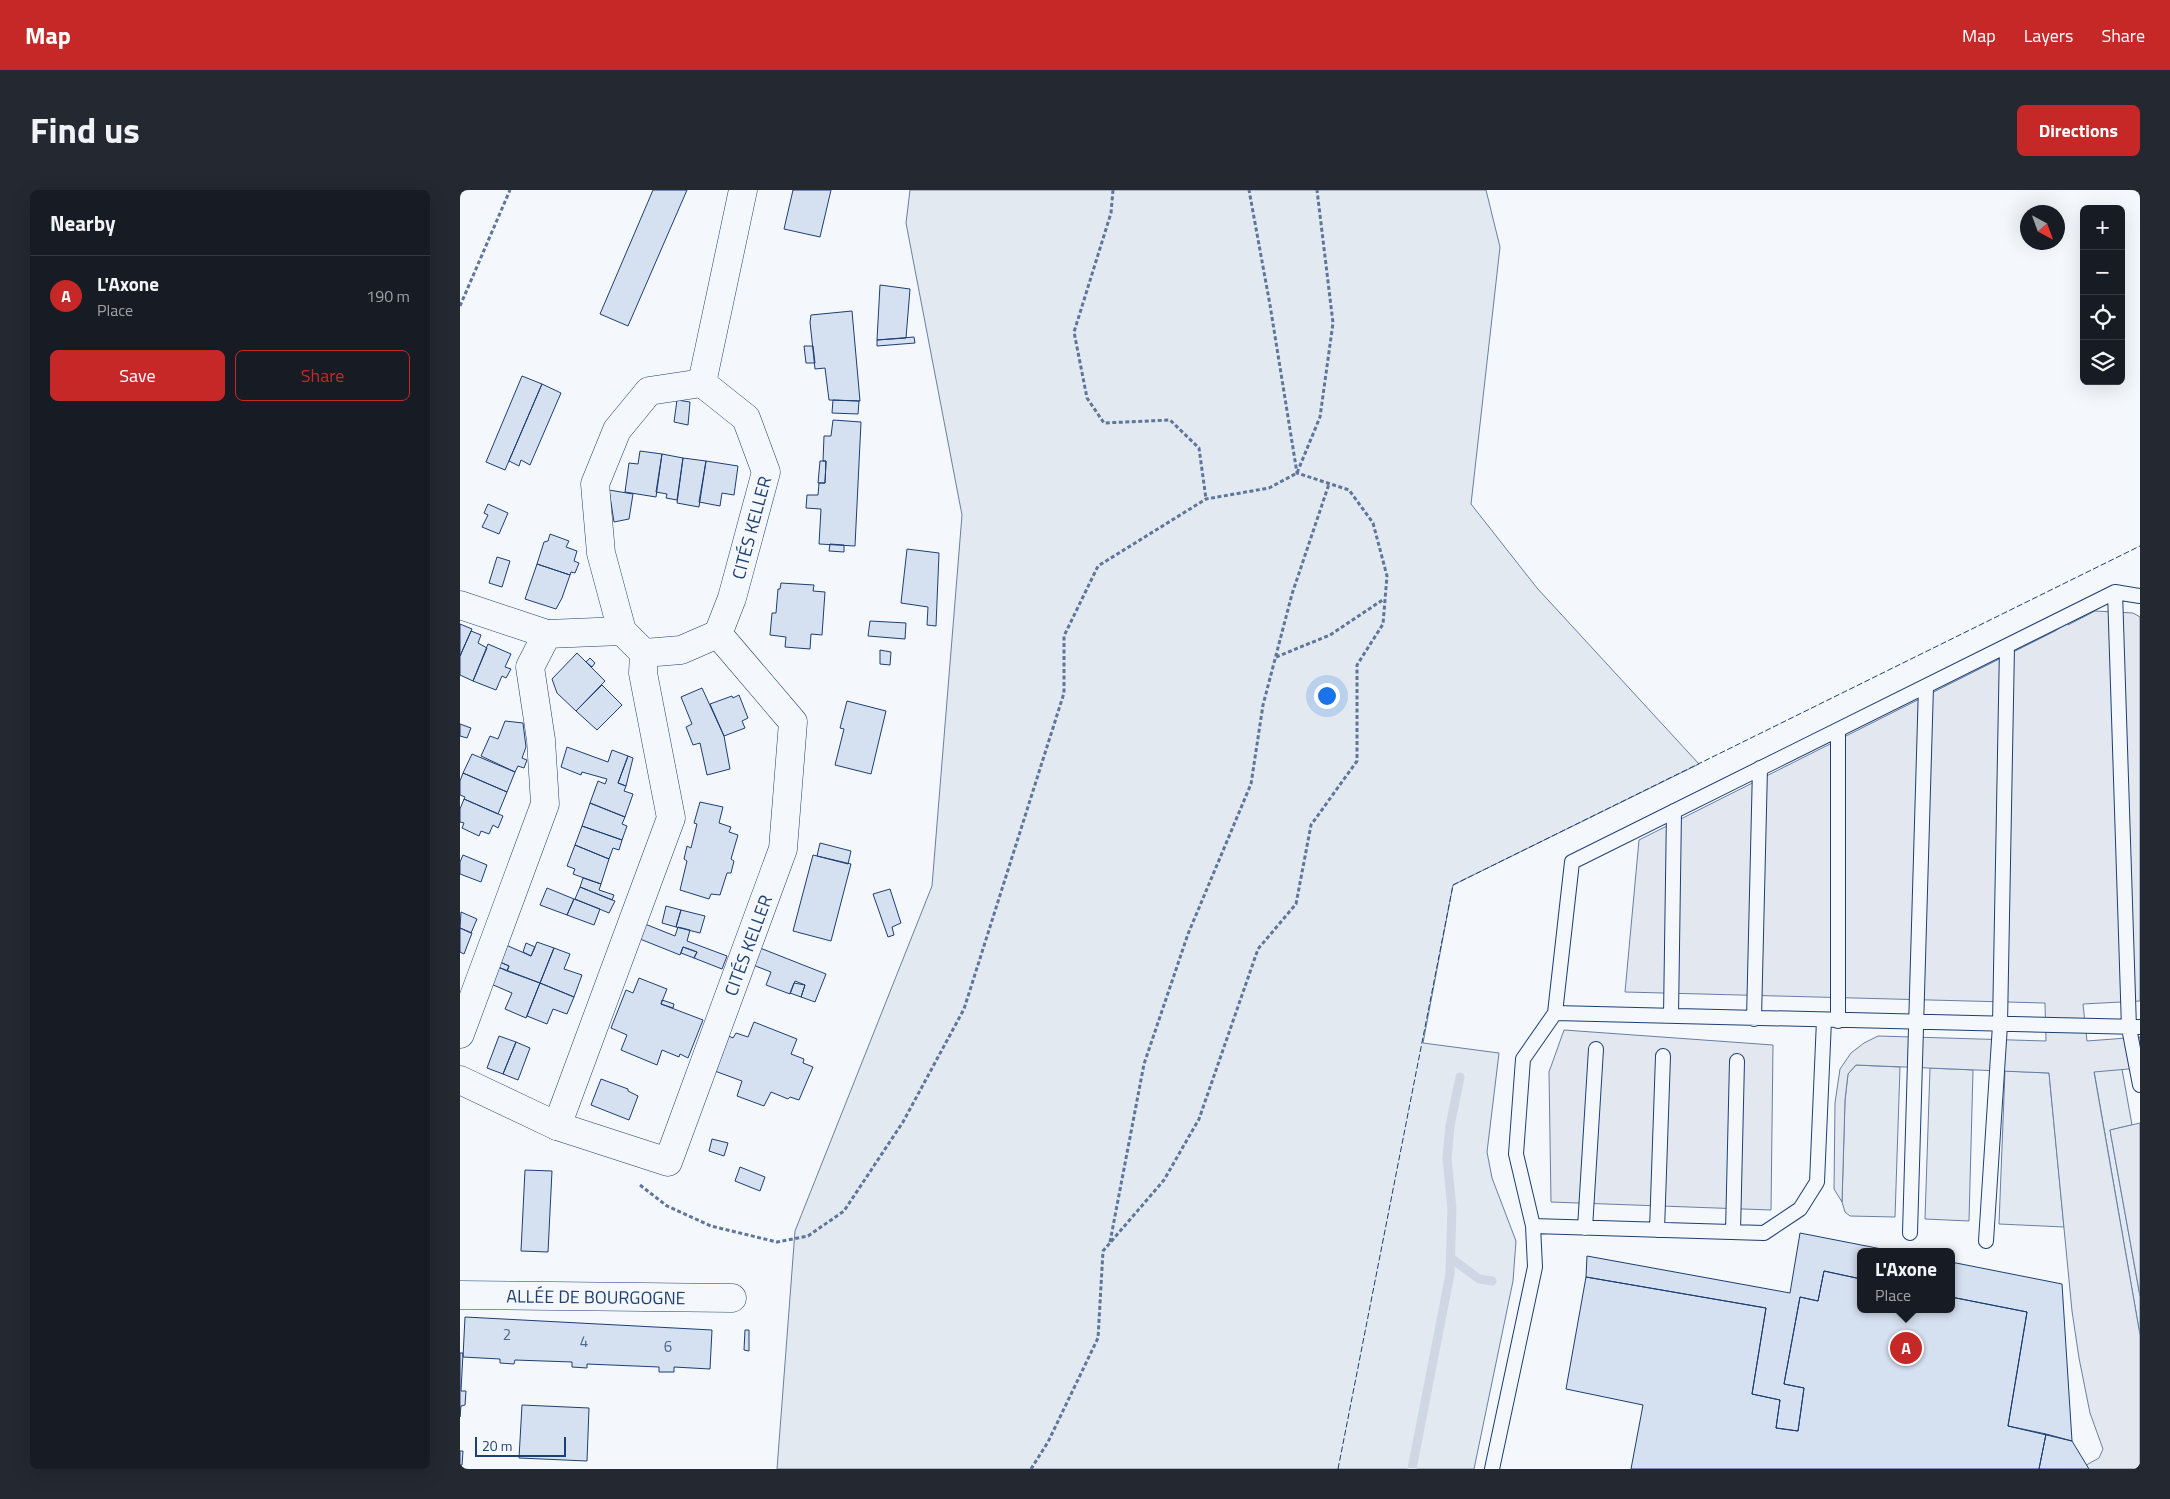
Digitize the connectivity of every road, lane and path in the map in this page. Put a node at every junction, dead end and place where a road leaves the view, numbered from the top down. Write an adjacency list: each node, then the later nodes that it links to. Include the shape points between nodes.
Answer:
1 (510, 190): 6 (path)
2 (743, 190): 7 (street)
3 (1114, 190): 10 (path, via 1111,213 1074,332 1088,398 1104,423 1170,420 1199,448)
4 (1249, 190): 8 (path)
5 (1316, 190): 8 (path, via 1333,323 1320,417)
6 (460, 306)
7 (702, 383): 15 (street, via 650,391 617,430 595,484 601,553); 17 (street, CITÉS KELLER, via 746,418 766,472 732,598)
8 (1297, 473): 9 (path); 10 (path, via 1269,488)
9 (1329, 484): 13 (path, via 1349,490 1373,523 1387,576); 20 (path, via 1292,594)
10 (1206, 499): 39 (path, via 1098,566 1064,636 1064,693 964,1009 903,1122 844,1210 808,1236 776,1242 711,1226 667,1206 634,1181)
11 (2115, 592): 12 (lane); 18 (lane); 31 (lane)
12 (2140, 596)
13 (1385, 599): 20 (path, via 1330,635); 46 (path, via 1382,624 1358,665 1357,760 1311,825 1296,904 1258,949 1199,1119 1164,1180)
14 (460, 605): 16 (street)
15 (622, 631): 16 (street); 19 (street)
16 (548, 634): 32 (street, via 530,667 541,740 545,804)
17 (718, 634): 19 (street, via 681,650); 39 (street, CITÉS KELLER, via 793,722 783,850 668,1162)
18 (2007, 646): 21 (lane); 30 (lane)
19 (644, 653): 38 (street, via 643,673 671,818)
20 (1276, 657): 46 (path, via 1263,705 1250,784 1188,934 1144,1064)
21 (1926, 686): 22 (lane); 29 (lane)
22 (1838, 730): 23 (lane); 28 (lane)
23 (1760, 768): 24 (lane); 27 (lane)
24 (1674, 811): 25 (lane, via 1572,862); 26 (lane)
25 (1555, 1013): 26 (lane); 40 (lane, via 1523,1059 1516,1154)
26 (1671, 1016): 27 (lane)
27 (1754, 1018): 28 (lane)
28 (1831, 1020): 29 (lane); 43 (lane, via 1816,1182 1800,1210 1764,1233)
29 (1917, 1023): 30 (lane); 44 (lane)
30 (2000, 1025): 31 (lane); 45 (lane)
31 (2134, 1028): 37 (lane)
32 (460, 1034)
33 (1596, 1049): 41 (lane)
34 (1663, 1056): 42 (lane)
35 (1737, 1061): 43 (lane)
36 (460, 1080): 38 (street, CITÉS KELLER)
37 (2140, 1085)
38 (557, 1126): 39 (street, CITÉS KELLER)
39 (631, 1149)
40 (1533, 1226): 41 (lane); 50 (lane, via 1535,1267)
41 (1584, 1228): 42 (lane)
42 (1656, 1230): 43 (lane)
43 (1733, 1232)
44 (1910, 1233)
45 (1986, 1241)
46 (1110, 1243): 49 (path, via 1103,1251 1098,1338 1048,1442)
47 (460, 1295): 48 (street, ALLÉE DE BOURGOGNE)
48 (732, 1298)
49 (1030, 1469)
50 (1492, 1469)

